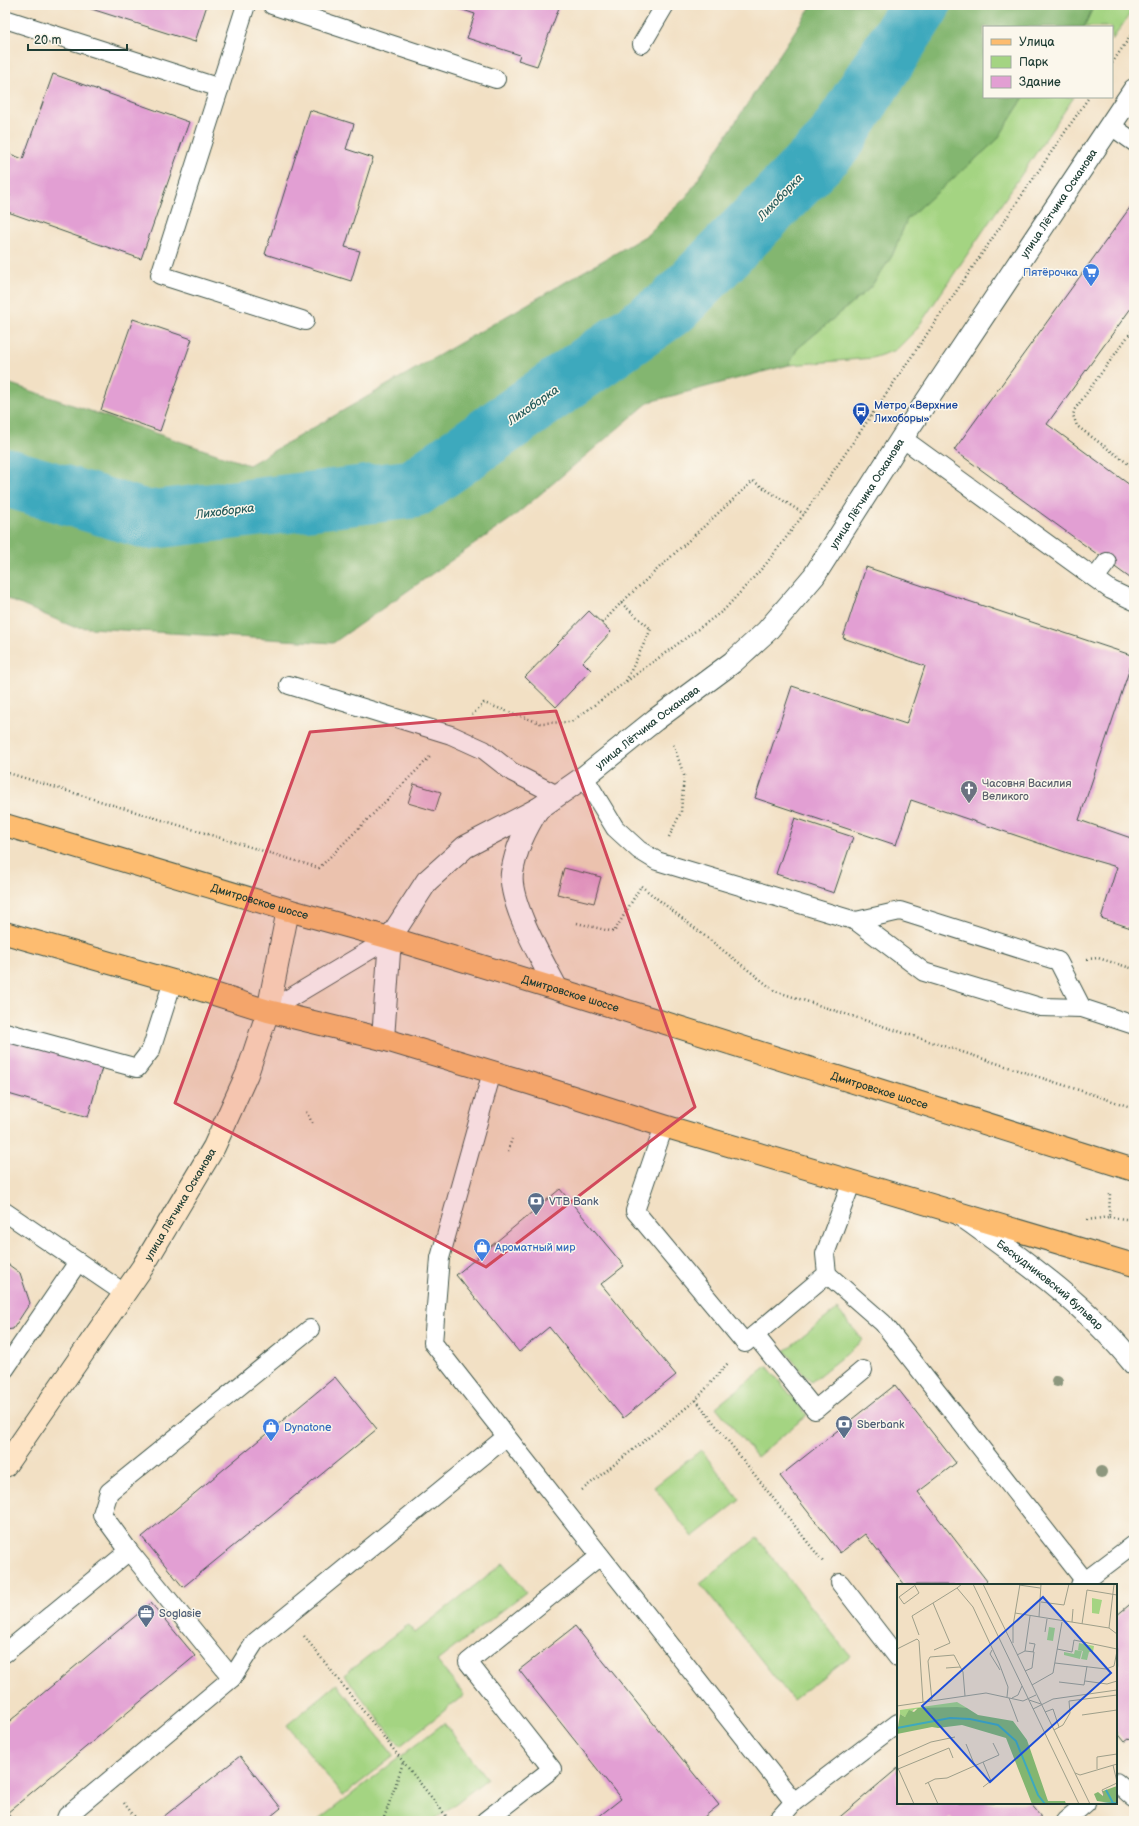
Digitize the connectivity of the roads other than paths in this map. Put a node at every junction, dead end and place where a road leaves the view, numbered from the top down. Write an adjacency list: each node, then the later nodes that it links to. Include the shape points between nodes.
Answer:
1 (246, 5): 7 (lane)
2 (272, 5): 6 (lane)
3 (665, 5): 5 (lane)
4 (5, 19): 7 (lane)
5 (642, 44)
6 (496, 79)
7 (220, 88): 11 (lane, via 160,275)
8 (1134, 90): 9 (street, улица Лётчика Осканова)
9 (1110, 125): 10 (lane); 12 (street, улица Лётчика Осканова)
10 (1134, 142)
11 (305, 321)
12 (902, 438): 14 (lane); 17 (street, улица Лётчика Осканова, via 814,576 768,631 733,662)
13 (1108, 562): 14 (lane)
14 (1095, 578): 15 (lane, via 1111,590)
15 (1134, 601)
16 (289, 686): 18 (lane, via 451,735 484,750 512,772)
17 (584, 777): 18 (street, улица Лётчика Осканова); 22 (lane, via 614,828 639,850 657,861)
18 (557, 795): 19 (street, улица Лётчика Осканова)
19 (538, 809): 24 (street, улица Лётчика Осканова, via 465,847 427,881); 26 (street, улица Лётчика Осканова, via 521,837 512,874 513,887 519,910)
20 (5, 825): 21 (main road, Дмитровское шоссе)
21 (288, 910): 24 (main road, Дмитровское шоссе); 28 (main road, улица Лётчика Осканова)
22 (856, 921): 27 (lane, via 924,972 1040,1007); 27 (lane, via 900,911 1058,961)
23 (5, 933): 25 (main road)
24 (390, 938): 26 (main road, Дмитровское шоссе); 28 (lane); 31 (street, улица Лётчика Осканова)
25 (173, 982): 28 (main road); 30 (lane, via 151,1050 137,1068)
26 (558, 988): 34 (main road, Дмитровское шоссе)
27 (1082, 1008): 29 (lane)
28 (268, 1012): 31 (main road); 41 (main road, улица Лётчика Осканова, via 247,1074 214,1147 142,1268)
29 (1134, 1025)
30 (5, 1032)
31 (383, 1039): 32 (main road)
32 (492, 1072): 33 (main road); 47 (lane, via 440,1258 433,1343)
33 (664, 1126): 35 (main road); 43 (lane, via 635,1211)
34 (1134, 1170)
35 (852, 1182): 37 (main road); 40 (lane, via 825,1254)
36 (5, 1212): 38 (lane)
37 (958, 1213): 39 (main road); 44 (street, Бескудниковский бульвар, via 1034,1267 1091,1317)
38 (78, 1262): 41 (lane); 45 (lane)
39 (1134, 1265)
40 (827, 1274): 43 (lane); 52 (lane, via 883,1323)
41 (124, 1293): 48 (main road, улица Лётчика Осканова)
42 (310, 1329): 50 (lane, via 109,1492 102,1514)
43 (750, 1339): 46 (lane, via 816,1410)
44 (1134, 1364)
45 (5, 1369)
46 (863, 1370)
47 (506, 1437): 51 (lane); 56 (lane, via 255,1642)
48 (5, 1466)
49 (1134, 1544): 52 (lane)
50 (129, 1551): 54 (lane); 56 (lane)
51 (600, 1556): 60 (lane); 63 (lane, via 468,1662 552,1769)
52 (1082, 1583)
53 (840, 1584): 55 (lane)
54 (5, 1653)
55 (897, 1657)
56 (232, 1678): 62 (lane, via 67,1816)
57 (897, 1724): 60 (lane)
58 (1117, 1783): 59 (lane)
59 (1134, 1798)
60 (794, 1802): 64 (lane)
61 (1085, 1804): 65 (lane)
62 (65, 1821)
63 (485, 1821)
64 (777, 1821)
65 (1064, 1821)

